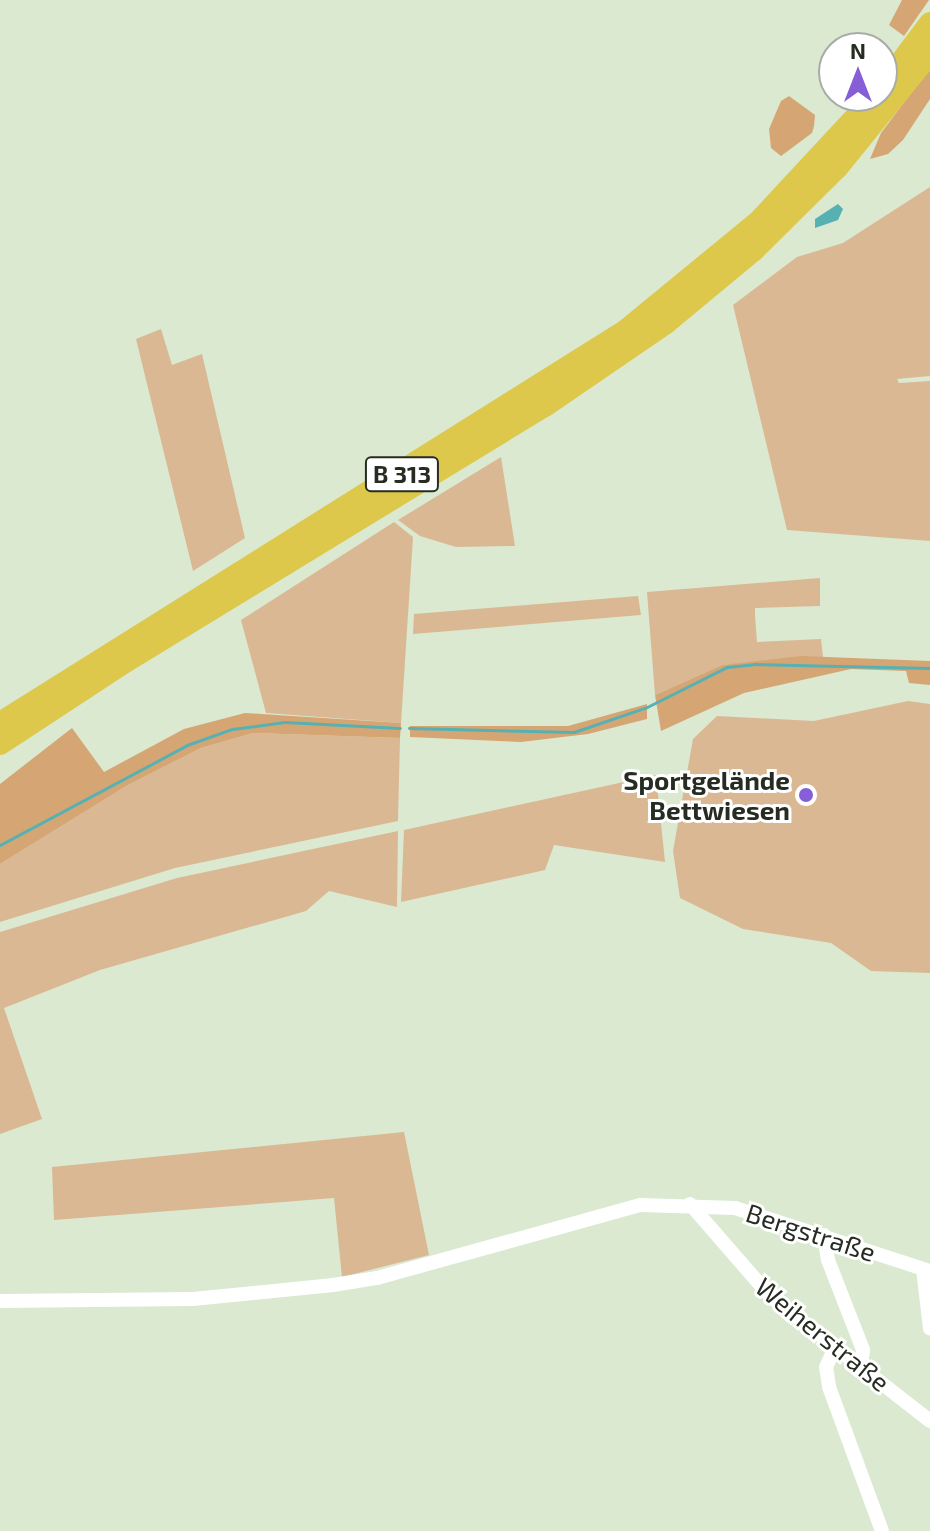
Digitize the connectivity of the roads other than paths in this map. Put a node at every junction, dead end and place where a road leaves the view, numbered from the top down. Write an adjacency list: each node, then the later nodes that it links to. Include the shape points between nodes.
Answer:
1 (930, 23): 3 (highway)
2 (930, 53): 6 (highway, B 313, via 813,192 711,287 594,374)
3 (898, 66)
4 (861, 112): 5 (highway, B 313, via 820,161 694,278 577,364)
5 (0, 723)
6 (0, 744)
7 (690, 1204): 8 (street, Bergstraße, via 735,1208); 10 (street, Bergstraße, via 640,1205 377,1278 320,1287 193,1299); 12 (street, Weiherstraße, via 770,1296)
8 (824, 1235): 9 (street, Bergstraße); 13 (street, via 828,1260 863,1350)
9 (927, 1270): 11 (street)
10 (0, 1301)
11 (930, 1329)
12 (835, 1347): 13 (street, Weiherstraße); 15 (street, via 827,1359 829,1387)
13 (861, 1367): 14 (street, Weiherstraße)
14 (930, 1421)
15 (882, 1531)

